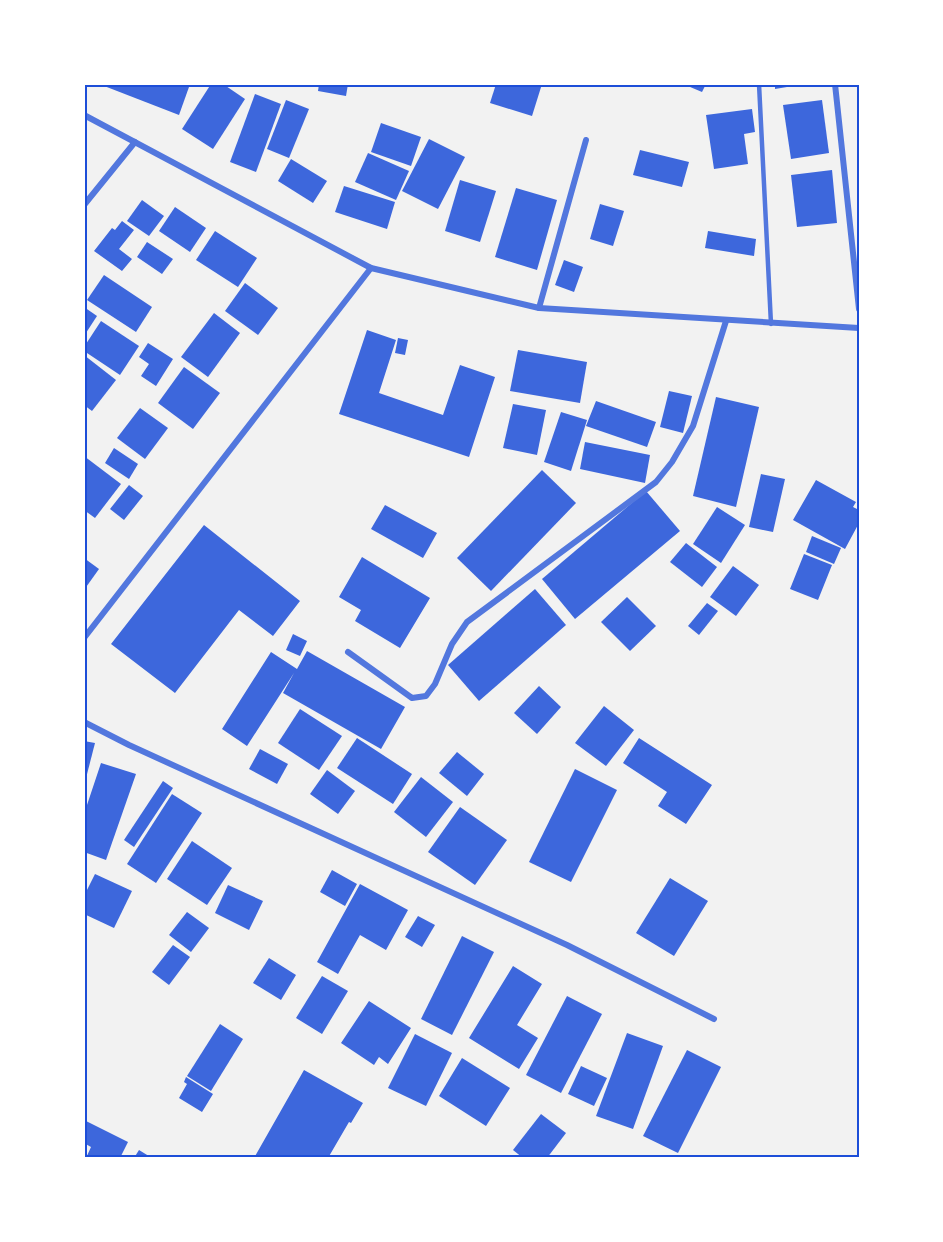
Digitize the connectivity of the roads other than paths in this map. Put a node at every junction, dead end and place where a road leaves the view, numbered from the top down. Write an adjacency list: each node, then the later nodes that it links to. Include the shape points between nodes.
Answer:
1 (759, 84): 11 (lane)
2 (835, 84): 9 (street)
3 (84, 115): 5 (street)
4 (586, 140): 8 (street)
5 (135, 142): 6 (street); 7 (street)
6 (84, 205)
7 (371, 268): 8 (street); 13 (street)
8 (539, 308): 10 (street)
9 (859, 309)
10 (726, 321): 11 (street); 14 (street, via 693,426 667,469 656,482 467,622 426,696 412,698)
11 (771, 324): 12 (street)
12 (859, 328)
13 (84, 638)
14 (348, 652)
15 (84, 722): 16 (street, via 567,945)
16 (714, 1019)

